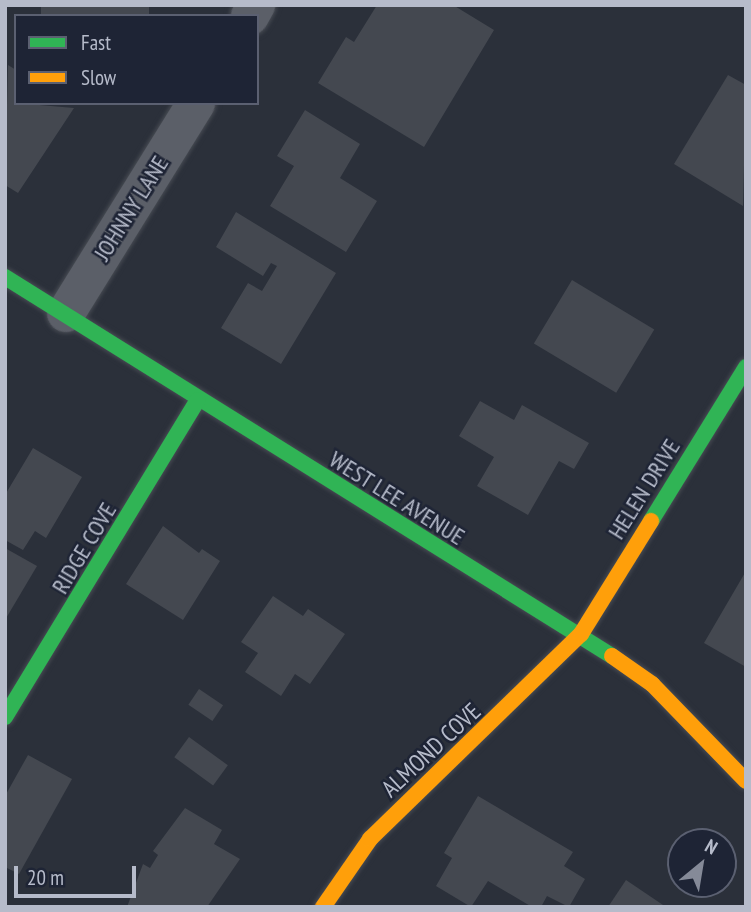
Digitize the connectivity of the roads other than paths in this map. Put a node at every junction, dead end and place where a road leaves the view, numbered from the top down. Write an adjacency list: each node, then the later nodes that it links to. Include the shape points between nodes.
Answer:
1 (195, 105): 3 (street, JOHNNY LANE)
2 (5, 277): 3 (street, WEST LEE AVENUE)
3 (66, 313): 5 (street, WEST LEE AVENUE)
4 (746, 368): 6 (street, HELEN DRIVE)
5 (198, 400): 6 (street, WEST LEE AVENUE, via 387,520); 7 (street, RIDGE COVE)
6 (581, 634): 8 (street, WEST LEE AVENUE, via 652,684); 9 (street, ALMOND COVE, via 370,839)
7 (5, 717)
8 (746, 781)
9 (323, 907)

